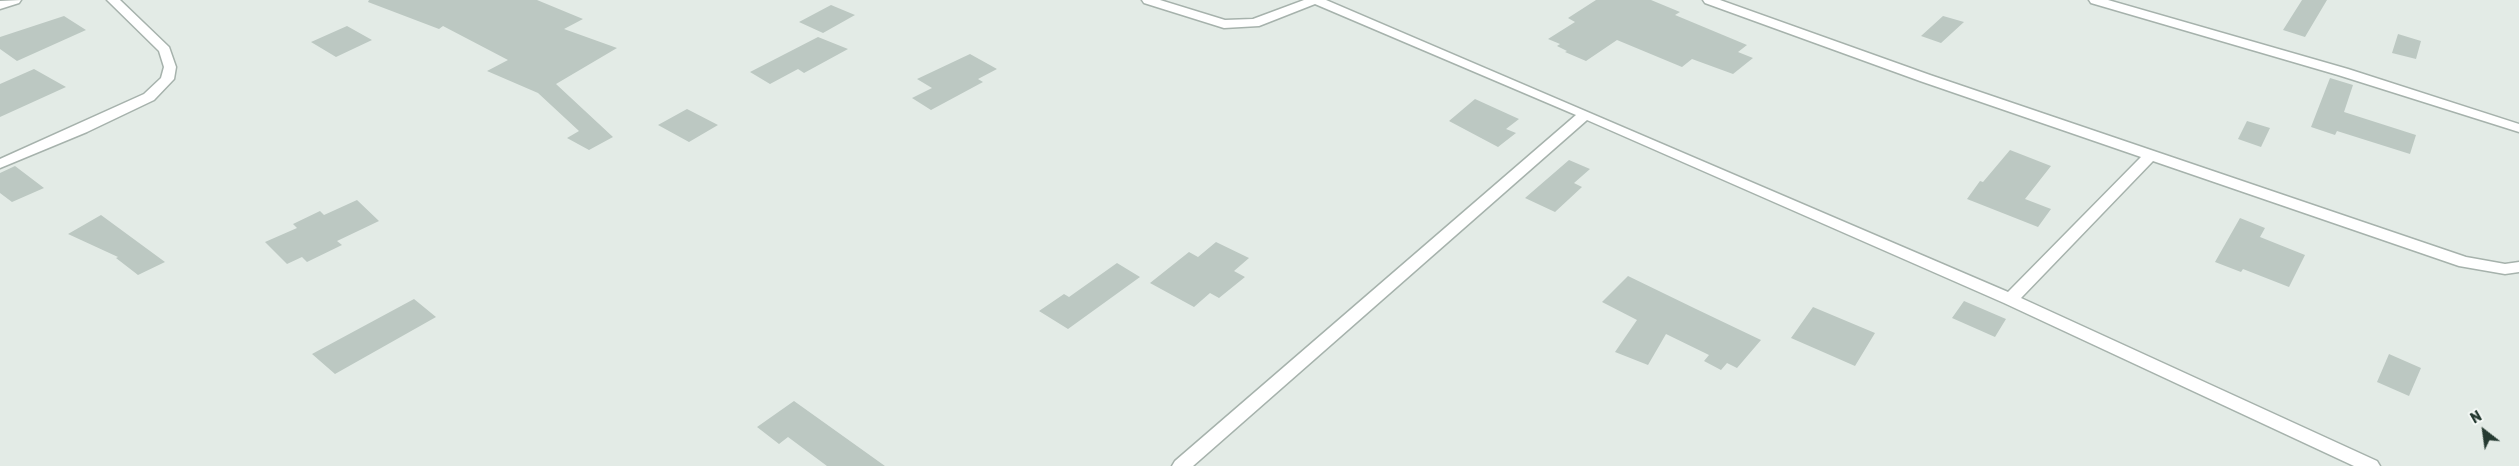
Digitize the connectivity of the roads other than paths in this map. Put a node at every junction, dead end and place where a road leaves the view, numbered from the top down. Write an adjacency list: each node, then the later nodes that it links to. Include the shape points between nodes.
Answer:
1 (15, 0): 7 (street)
2 (112, 0): 11 (street, via 165,50 170,67 167,79 149,97)
3 (1148, 0): 4 (street, via 1224,24 1255,23)
4 (1315, 0): 8 (street)
5 (1709, 0): 10 (street)
6 (2095, 0): 9 (street)
7 (0, 5)
8 (1586, 114): 13 (street); 14 (street)
9 (2519, 128)
10 (2151, 154): 12 (street, via 2464,262 2506,269); 13 (street)
11 (0, 164)
12 (2519, 267)
13 (2010, 299): 15 (street)
14 (1181, 466)
15 (2372, 466)

